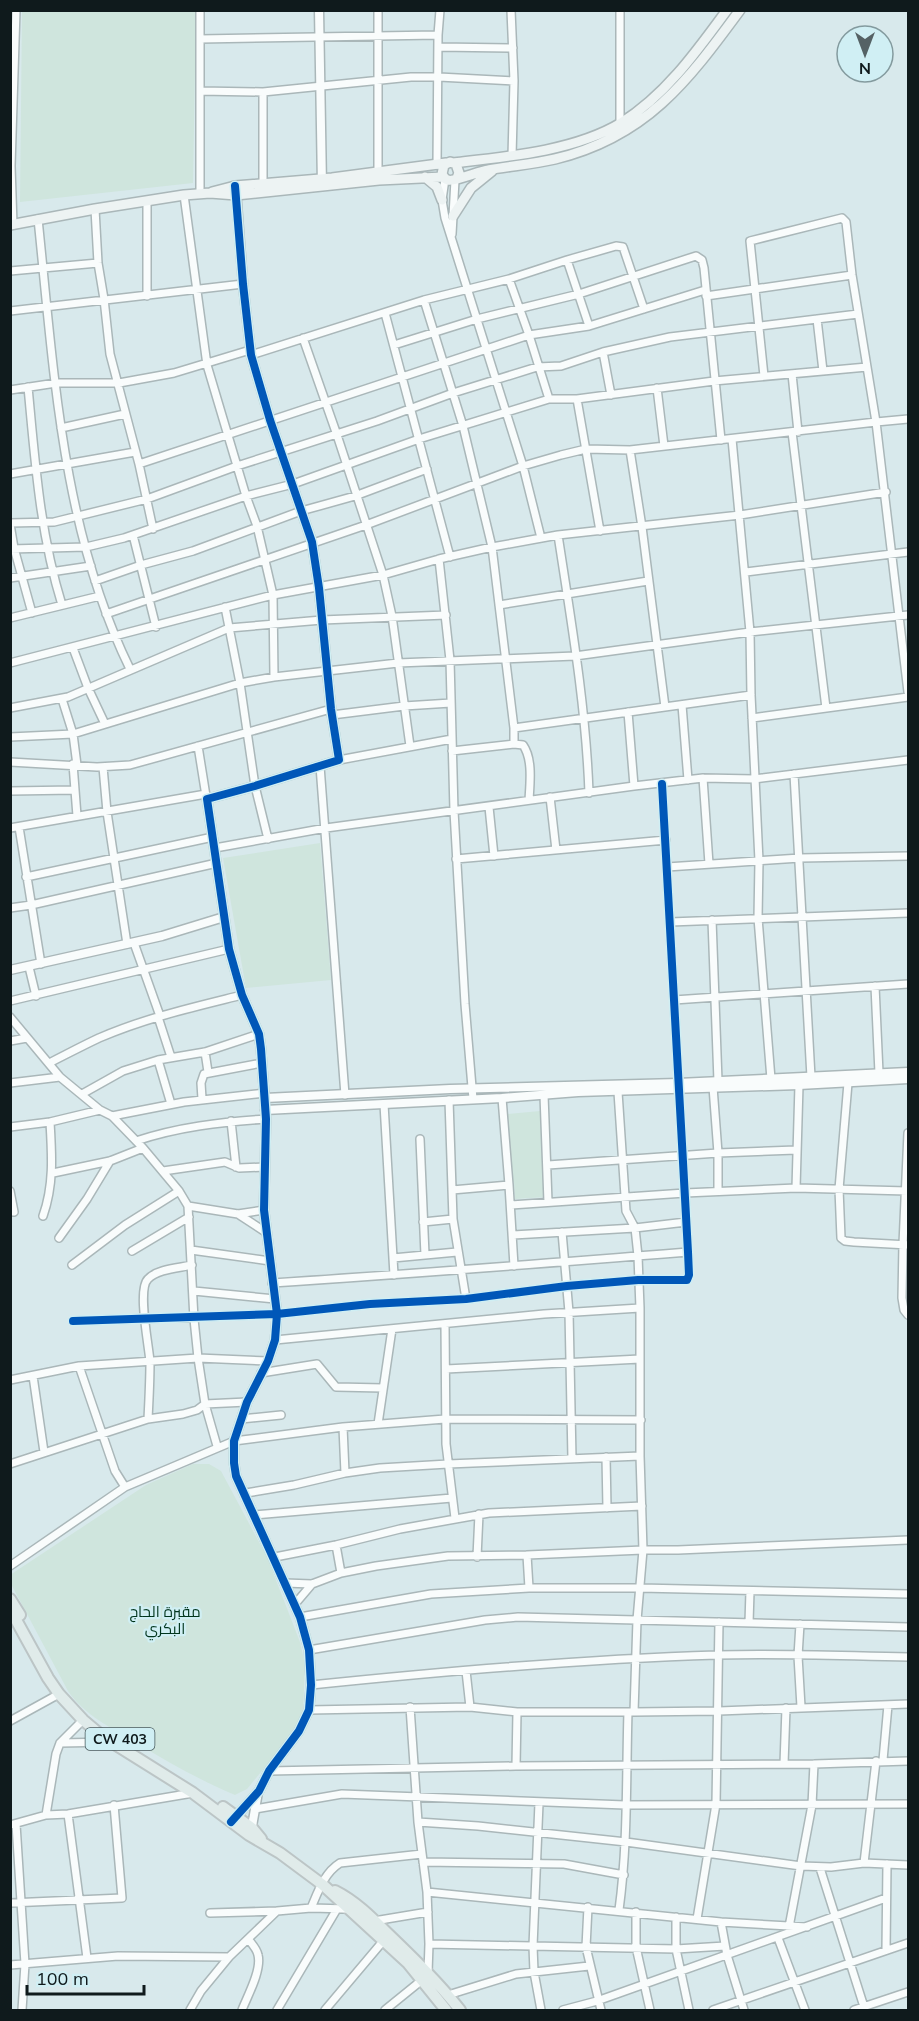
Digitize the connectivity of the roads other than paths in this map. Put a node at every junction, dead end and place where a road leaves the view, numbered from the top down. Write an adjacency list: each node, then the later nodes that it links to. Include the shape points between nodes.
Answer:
1 (16, 10): 16 (street)
2 (200, 10): 13 (street)
3 (319, 10): 11 (street)
4 (378, 10): 12 (street)
5 (440, 10): 10 (street)
6 (511, 10): 15 (street)
7 (620, 10): 24 (street)
8 (727, 10): 24 (main road, via 673,79)
9 (740, 10): 28 (main road, via 681,85 625,132 556,158)
10 (438, 35): 12 (street); 14 (street)
11 (320, 36): 12 (street); 13 (street); 20 (street)
12 (376, 36): 18 (street)
13 (200, 39): 22 (street)
14 (438, 47): 15 (street); 17 (street)
15 (513, 48): 19 (street)
16 (13, 54): 21 (street)
17 (439, 76): 18 (street); 19 (street); 26 (street)
18 (377, 79): 20 (street); 29 (street)
19 (514, 81): 25 (street)
20 (320, 85): 23 (street); 32 (street)
21 (12, 89): 27 (street)
22 (200, 91): 23 (street); 35 (street)
23 (263, 92): 33 (street)
24 (620, 124): 25 (main road, via 567,144)
25 (512, 156): 26 (main road)
26 (445, 164): 29 (main road); 31 (main road, via 442,168); 31 (main road, via 459,169)
27 (11, 166): 42 (street)
28 (497, 168): 31 (main road); 40 (main road, via 471,188)
29 (378, 173): 32 (main road)
30 (425, 177): 31 (main road); 32 (main road); 37 (main road, via 437,187)
31 (450, 178): 37 (street); 40 (street)
32 (322, 182): 33 (main road); 34 (main road)
33 (264, 184): 34 (main road)
34 (236, 191): 35 (main road); 51 (street)
35 (205, 194): 36 (main road)
36 (184, 195): 38 (main road); 53 (street)
37 (442, 200): 43 (street)
38 (147, 201): 39 (main road); 57 (street)
39 (94, 209): 41 (main road); 45 (street)
40 (453, 216): 43 (street)
41 (38, 219): 42 (main road); 46 (street)
42 (12, 225)
43 (452, 239): 54 (street)
44 (567, 260): 49 (street, via 620,246 625,250); 50 (street); 56 (street)
45 (98, 263): 46 (street); 58 (street)
46 (43, 268): 47 (street); 60 (street)
47 (10, 272)
48 (852, 275): 52 (street); 52 (street, via 846,222 839,218 750,241); 65 (street)
49 (633, 277): 55 (street, via 696,256 704,268); 56 (street); 62 (street)
50 (509, 279): 54 (street); 61 (street)
51 (243, 284): 53 (street); 77 (street)
52 (755, 289): 55 (street); 69 (street)
53 (196, 290): 57 (street); 79 (street)
54 (467, 290): 59 (street); 66 (street)
55 (705, 293): 62 (street); 71 (street)
56 (579, 294): 61 (street); 68 (street)
57 (147, 296): 58 (street)
58 (104, 299): 60 (street); 89 (street, via 110,354)
59 (424, 300): 64 (street); 70 (street)
60 (46, 307): 63 (street); 88 (street)
61 (519, 308): 66 (street); 72 (street)
62 (644, 309): 68 (street)
63 (10, 311)
64 (385, 313): 73 (street); 74 (street)
65 (858, 314): 67 (street); 81 (street)
66 (477, 319): 70 (street); 75 (street)
67 (817, 319): 69 (street); 82 (street)
68 (589, 326): 72 (street)
69 (759, 326): 71 (street); 84 (street)
70 (434, 332): 74 (street); 78 (street)
71 (709, 333): 76 (street); 87 (street)
72 (529, 335): 75 (street); 80 (street)
73 (303, 338): 77 (street); 97 (street)
74 (394, 345): 85 (street)
75 (487, 350): 78 (street); 86 (street)
76 (603, 352): 80 (street, via 561,366); 94 (street)
77 (251, 353): 79 (street); 102 (street)
78 (444, 363): 85 (street); 93 (street)
79 (207, 364): 89 (street); 107 (street)
80 (537, 367): 86 (street); 95 (street)
81 (867, 367): 82 (street); 103 (street)
82 (824, 371): 83 (street)
83 (792, 374): 84 (street); 106 (street)
84 (764, 376): 87 (street)
85 (402, 377): 97 (street); 98 (street)
86 (496, 379): 93 (street); 99 (street)
87 (714, 381): 91 (street); 111 (street)
88 (56, 383): 89 (street); 90 (street); 105 (street)
89 (119, 383): 100 (street)
90 (27, 387): 92 (street); 122 (street)
91 (657, 388): 94 (street); 112 (street)
92 (10, 390)
93 (453, 393): 98 (street); 104 (street)
94 (611, 395): 96 (street)
95 (549, 399): 96 (street); 99 (street)
96 (577, 399): 113 (street)
97 (325, 401): 102 (street); 108 (street)
98 (410, 408): 108 (street); 109 (street)
99 (506, 413): 104 (street); 121 (street)
100 (125, 414): 105 (street); 115 (street)
101 (909, 419): 103 (street)
102 (270, 420): 107 (street); 116 (street)
103 (876, 422): 106 (street); 127 (street)
104 (463, 426): 109 (street); 125 (street)
105 (61, 428): 119 (street)
106 (795, 432): 110 (street); 132 (street)
107 (228, 434): 117 (street); 120 (street)
108 (337, 435): 116 (street); 118 (street)
109 (419, 439): 118 (street); 123 (street)
110 (732, 439): 111 (street); 134 (street)
111 (721, 440): 112 (street)
112 (664, 447): 114 (street)
113 (585, 449): 114 (street); 121 (street); 142 (street)
114 (630, 450): 140 (street)
115 (135, 452): 117 (street); 119 (street)
116 (282, 452): 120 (street); 126 (street)
117 (139, 464): 131 (street)
118 (345, 465): 126 (street); 129 (street)
119 (67, 466): 122 (street); 135 (street)
120 (237, 466): 128 (street); 131 (street)
121 (523, 466): 125 (street); 145 (street)
122 (36, 470): 124 (street); 136 (street)
123 (427, 470): 129 (street); 130 (street)
124 (10, 474)
125 (478, 483): 130 (street); 148 (street)
126 (293, 484): 128 (street); 133 (street)
127 (886, 492): 132 (street); 152 (street)
128 (246, 496): 139 (street); 141 (street)
129 (356, 496): 133 (street); 138 (street)
130 (435, 498): 138 (street); 153 (street)
131 (147, 499): 135 (street); 141 (street)
132 (801, 505): 134 (street); 156 (street)
133 (302, 511): 139 (street); 146 (street)
134 (740, 515): 140 (street); 160 (street)
135 (77, 518): 136 (street); 147 (street)
136 (43, 523): 137 (street); 150 (street)
137 (10, 524): 149 (street)
138 (366, 525): 146 (street); 161 (street)
139 (257, 526): 154 (street); 157 (street, via 193,551)
140 (642, 527): 142 (street); 165 (street)
141 (153, 529): 143 (street)
142 (600, 531): 144 (street)
143 (133, 535): 147 (street); 157 (street)
144 (558, 535): 145 (street); 167 (street)
145 (541, 538): 148 (street)
146 (312, 542): 154 (street); 166 (street)
147 (86, 547): 150 (street); 158 (street)
148 (492, 547): 153 (street); 172 (street)
149 (12, 549): 150 (street); 162 (street)
150 (48, 549): 159 (street)
151 (909, 552): 152 (street)
152 (892, 554): 156 (street); 179 (street)
153 (450, 557): 155 (street)
154 (265, 558): 168 (street); 170 (street)
155 (439, 559): 161 (street); 176 (street)
156 (809, 564): 160 (street); 183 (street)
157 (141, 565): 164 (street); 170 (street)
158 (91, 566): 159 (street); 164 (street)
159 (52, 572): 162 (street); 171 (street)
160 (746, 572): 186 (street)
161 (383, 575): 166 (street); 178 (street)
162 (22, 577): 163 (street); 174 (street)
163 (10, 578)
164 (95, 581): 169 (street)
165 (648, 581): 167 (street); 188 (street)
166 (319, 588): 168 (street); 181 (street)
167 (567, 594): 172 (street); 190 (street)
168 (273, 595): 173 (street); 182 (street)
169 (100, 596): 171 (street); 175 (street)
170 (150, 598): 175 (street); 184 (street)
171 (62, 605): 174 (street)
172 (499, 605): 191 (street)
173 (225, 607): 184 (street); 185 (street)
174 (32, 613): 180 (street)
175 (106, 614): 187 (street)
176 (446, 615): 178 (street); 192 (street)
177 (909, 615): 179 (street)
178 (392, 616): 181 (street); 194 (street)
179 (898, 616): 183 (street); 200 (street)
180 (10, 618)
181 (322, 620): 182 (street); 196 (street)
182 (275, 624): 185 (street); 197 (street)
183 (816, 625): 186 (street); 209 (street)
184 (156, 627): 187 (street)
185 (229, 628): 195 (street); 198 (street)
186 (750, 632): 188 (street); 201 (street)
187 (114, 638): 189 (street); 195 (street)
188 (656, 645): 190 (street); 207 (street)
189 (73, 648): 193 (street); 199 (street)
190 (575, 656): 191 (street); 212 (street)
191 (506, 659): 192 (street); 215 (street)
192 (450, 660): 194 (street); 204 (street)
193 (10, 663)
194 (398, 663): 196 (street); 206 (street)
195 (130, 669): 199 (street)
196 (327, 671): 197 (street); 210 (street)
197 (274, 677): 198 (street)
198 (240, 683): 214 (street); 216 (street)
199 (88, 688): 203 (street); 214 (street)
200 (909, 692)
201 (751, 695): 205 (street); 213 (street)
202 (909, 697): 209 (street)
203 (62, 699): 208 (street); 217 (street)
204 (451, 703): 206 (street); 219 (street)
205 (682, 705): 207 (street); 233 (street)
206 (404, 706): 210 (street); 222 (street)
207 (665, 707): 211 (street)
208 (10, 708)
209 (826, 708): 213 (street)
210 (331, 712): 216 (street); 224 (street)
211 (628, 712): 212 (street); 236 (street)
212 (583, 718): 215 (street); 239 (street)
213 (752, 718): 232 (street)
214 (105, 724): 217 (street)
215 (514, 728): 220 (street)
216 (248, 732): 221 (street); 235 (street)
217 (73, 734): 218 (street); 227 (street)
218 (10, 737)
219 (452, 739): 222 (street); 223 (street)
220 (514, 744): 223 (street); 242 (street, via 523,745 527,751)
221 (198, 746): 229 (street, via 130,765); 240 (street)
222 (410, 746): 224 (street)
223 (452, 751): 245 (street)
224 (339, 760): 228 (street)
225 (909, 760): 230 (street)
226 (10, 762): 227 (street)
227 (75, 764): 229 (street); 237 (street)
228 (320, 766): 235 (street); 248 (street)
229 (103, 767): 244 (street)
230 (794, 774): 232 (street); 257 (street)
231 (703, 778): 232 (street); 233 (street); 261 (street)
232 (754, 779): 259 (street)
233 (688, 780): 234 (street)
234 (662, 783): 236 (street); 251 (street)
235 (255, 786): 240 (street); 250 (street)
236 (634, 786): 239 (street)
237 (75, 790): 238 (street); 246 (street)
238 (10, 791)
239 (589, 793): 241 (street)
240 (206, 796): 244 (street); 249 (street)
241 (550, 797): 242 (street); 253 (street)
242 (529, 800): 243 (street)
243 (489, 807): 245 (street); 254 (street)
244 (107, 812): 246 (street); 256 (street)
245 (454, 812): 248 (street); 258 (street)
246 (77, 816): 247 (street)
247 (14, 828): 263 (street)
248 (326, 828): 250 (street); 313 (street)
249 (213, 837): 252 (street); 256 (street)
250 (268, 838): 252 (street)
251 (666, 840): 253 (street); 262 (street)
252 (215, 848): 260 (street)
253 (556, 850): 254 (street)
254 (494, 856): 258 (street)
255 (909, 856): 257 (street)
256 (114, 858): 263 (street); 264 (street)
257 (800, 858): 259 (street); 268 (street)
258 (456, 859): 310 (street)
259 (759, 861): 261 (street); 270 (street)
260 (217, 863): 264 (street); 269 (street)
261 (709, 864): 262 (street)
262 (667, 867): 272 (street)
263 (26, 877): 265 (street)
264 (118, 885): 265 (street); 273 (street)
265 (31, 905): 266 (street); 275 (street)
266 (10, 908)
267 (909, 913): 268 (street)
268 (803, 916): 270 (street); 281 (street)
269 (224, 917): 273 (street); 274 (street)
270 (758, 918): 271 (street); 282 (street)
271 (712, 920): 272 (street); 285 (street)
272 (670, 922): 286 (street)
273 (131, 944): 275 (street); 278 (street)
274 (229, 949): 278 (street); 283 (street)
275 (41, 964): 276 (street)
276 (29, 966): 277 (street); 284 (street)
277 (10, 970)
278 (144, 971): 284 (street); 289 (street)
279 (909, 984): 280 (street)
280 (875, 986): 281 (street); 300 (street)
281 (806, 991): 282 (street); 302 (street)
282 (765, 993): 285 (street); 303 (street)
283 (242, 994): 289 (street); 290 (street)
284 (36, 996): 287 (street)
285 (715, 996): 286 (street); 307 (street)
286 (674, 1000): 309 (street)
287 (10, 1001)
288 (10, 1017): 291 (street)
289 (159, 1017): 294 (street); 296 (street, via 100,1038)
290 (259, 1035): 293 (street); 297 (street)
291 (27, 1038): 292 (street); 296 (street)
292 (10, 1041)
293 (205, 1052): 294 (street); 298 (street)
294 (171, 1058): 295 (street)
295 (158, 1060): 312 (street, via 123,1071); 320 (street)
296 (49, 1063): 301 (street)
297 (262, 1063): 298 (street); 315 (street)
298 (208, 1072): 317 (street, via 201,1080)
299 (909, 1072): 300 (street)
300 (879, 1073): 302 (street)
301 (60, 1077): 305 (street); 312 (street)
302 (811, 1077): 303 (street)
303 (771, 1079): 307 (street)
304 (909, 1079): 306 (street)
305 (10, 1083)
306 (848, 1083): 308 (street); 344 (street)
307 (715, 1084): 308 (street); 309 (street); 333 (street)
308 (799, 1085): 332 (street)
309 (679, 1086): 310 (street); 311 (street); 334 (street)
310 (472, 1089): 313 (street); 318 (street)
311 (618, 1092): 314 (street); 335 (street)
312 (82, 1094): 322 (street)
313 (345, 1095): 315 (street)
314 (544, 1095): 316 (street); 337 (street)
315 (265, 1096): 317 (street); 323 (street)
316 (502, 1098): 318 (street); 342 (street)
317 (202, 1099): 320 (street)
318 (473, 1099): 319 (street)
319 (449, 1100): 321 (street); 345 (street)
320 (171, 1104): 324 (street)
321 (384, 1104): 323 (street); 376 (street)
322 (100, 1110): 324 (street); 326 (street)
323 (265, 1115): 325 (street); 339 (street)
324 (112, 1116): 330 (street)
325 (231, 1121): 330 (street, via 163,1132); 338 (street)
326 (50, 1122): 327 (street); 341 (street)
327 (10, 1127)
328 (909, 1133): 349 (street)
329 (420, 1138): 362 (street)
330 (136, 1141): 331 (street)
331 (143, 1148): 336 (street); 340 (street)
332 (796, 1150): 333 (street); 343 (street)
333 (718, 1153): 334 (street); 348 (street)
334 (682, 1155): 335 (street); 350 (street)
335 (621, 1160): 337 (street); 351 (street)
336 (110, 1161): 341 (street); 368 (street)
337 (548, 1165): 352 (street)
338 (237, 1167): 339 (street); 340 (street, via 225,1162)
339 (266, 1167): 355 (street)
340 (163, 1171): 347 (street)
341 (53, 1173): 358 (street)
342 (509, 1185): 345 (street); 353 (street)
343 (796, 1188): 344 (street); 348 (street)
344 (839, 1189): 349 (street); 369 (street, via 841,1238)
345 (452, 1190): 361 (street)
346 (10, 1191): 356 (street)
347 (179, 1191): 354 (street); 379 (street, via 124,1225)
348 (718, 1191): 350 (street)
349 (907, 1191): 360 (street)
350 (685, 1193): 351 (street); 363 (street)
351 (625, 1197): 352 (street); 364 (street)
352 (548, 1203): 353 (street)
353 (511, 1205): 367 (street)
354 (188, 1206): 357 (street); 359 (street)
355 (264, 1210): 357 (street); 366 (street)
356 (14, 1212)
357 (238, 1215): 366 (street)
358 (43, 1216)
359 (189, 1217): 370 (street); 371 (street)
360 (906, 1217): 369 (street)
361 (453, 1219): 362 (street); 372 (street)
362 (423, 1222): 374 (street)
363 (686, 1222): 364 (street); 373 (street)
364 (635, 1228): 365 (street); 375 (street)
365 (562, 1232): 367 (street); 378 (street)
366 (267, 1233): 377 (street)
367 (513, 1235): 381 (street)
368 (59, 1238)
369 (906, 1244): 384 (street)
370 (191, 1250): 377 (street); 380 (street)
371 (132, 1251)
372 (458, 1252): 374 (street); 382 (street)
373 (688, 1252): 375 (street); 385 (street, via 687,1280)
374 (425, 1256): 376 (street)
375 (638, 1256): 378 (street); 385 (street)
376 (393, 1258): 383 (street)
377 (270, 1260): 386 (street)
378 (564, 1261): 381 (street); 387 (street)
379 (72, 1265)
380 (192, 1265): 388 (street); 396 (street, via 147,1279 143,1285)
381 (514, 1266): 382 (street)
382 (461, 1270): 383 (street); 390 (street)
383 (394, 1275): 386 (street)
384 (905, 1278): 394 (street, via 904,1310)
385 (638, 1280): 387 (street); 391 (street)
386 (272, 1283): 389 (street)
387 (567, 1286): 390 (street); 392 (street)
388 (194, 1291): 389 (street); 395 (street)
389 (275, 1299): 393 (street)
390 (466, 1299): 393 (street)
391 (640, 1308): 392 (street); 402 (street)
392 (569, 1312): 398 (street); 405 (street)
393 (277, 1314): 395 (street); 400 (street)
394 (909, 1315)
395 (194, 1318): 396 (street); 401 (street)
396 (145, 1320): 397 (street); 403 (street)
397 (73, 1321)
398 (445, 1324): 399 (street); 407 (street)
399 (392, 1329): 400 (street); 411 (street)
400 (275, 1340): 404 (street)
401 (198, 1358): 403 (street); 404 (street); 413 (street)
402 (640, 1359): 405 (street); 419 (street)
403 (150, 1360): 406 (street); 415 (street)
404 (268, 1360): 408 (street)
405 (569, 1361): 407 (street); 418 (street)
406 (79, 1366): 409 (street); 422 (street)
407 (446, 1369): 417 (street)
408 (261, 1373): 411 (street, via 316,1364 336,1387); 412 (street)
409 (33, 1376): 410 (street); 425 (street)
410 (10, 1380)
411 (383, 1388): 420 (street)
412 (247, 1402): 413 (street); 416 (street)
413 (205, 1404): 415 (street, via 183,1414); 424 (street)
414 (281, 1415): 416 (street)
415 (148, 1419): 422 (street)
416 (241, 1419): 423 (street)
417 (445, 1419): 418 (street); 420 (street); 430 (street)
418 (570, 1420): 419 (street); 428 (street)
419 (641, 1420): 426 (street)
420 (378, 1424): 421 (street)
421 (343, 1427): 423 (street); 431 (street)
422 (103, 1433): 425 (street); 432 (street, via 115,1471)
423 (234, 1441): 424 (street); 433 (street, via 237,1476)
424 (217, 1446): 432 (street)
425 (44, 1452): 429 (street)
426 (640, 1456): 427 (street); 435 (street)
427 (606, 1457): 428 (street); 436 (street)
428 (572, 1459): 430 (street)
429 (10, 1464)
430 (448, 1464): 431 (street); 434 (street)
431 (345, 1473): 433 (street)
432 (125, 1487): 446 (street)
433 (246, 1493): 438 (street)
434 (452, 1498): 438 (street); 439 (street)
435 (642, 1506): 436 (street); 442 (street)
436 (607, 1509): 437 (street)
437 (479, 1514): 439 (street); 445 (street)
438 (254, 1515): 444 (street)
439 (455, 1518): 441 (street)
440 (909, 1540): 442 (street)
441 (336, 1545): 444 (street); 447 (street)
442 (643, 1550): 443 (street); 451 (street)
443 (527, 1555): 445 (street); 450 (street)
444 (274, 1557): 448 (street)
445 (477, 1557): 447 (street, via 420,1559)
446 (10, 1566)
447 (341, 1573): 449 (street)
448 (285, 1583): 449 (street); 455 (street)
449 (312, 1584): 455 (street)
450 (529, 1588): 451 (street); 457 (street, via 431,1594)
451 (640, 1588): 452 (street); 458 (street)
452 (750, 1591): 453 (street); 460 (street)
453 (909, 1594)
454 (10, 1599): 507 (main road, CW 403, via 61,1688 81,1711)
455 (295, 1604): 457 (street)
456 (11, 1612): 470 (main road, CW 403)
457 (300, 1617): 463 (street)
458 (637, 1620): 459 (street); 463 (street, via 485,1620); 467 (street)
459 (719, 1622): 460 (street); 464 (street)
460 (749, 1623): 461 (street)
461 (800, 1624): 462 (street); 465 (street)
462 (909, 1627)
463 (309, 1650): 469 (street)
464 (720, 1655): 465 (street); 467 (street); 478 (street)
465 (798, 1656): 466 (street); 475 (street)
466 (909, 1657)
467 (637, 1658): 468 (street); 480 (street)
468 (466, 1671): 469 (street); 474 (street)
469 (311, 1685): 477 (street)
470 (59, 1694): 481 (main road, CW 403); 482 (street)
471 (909, 1704): 472 (street)
472 (888, 1705): 475 (street); 485 (street)
473 (410, 1707): 474 (street); 477 (street); 491 (street)
474 (470, 1707): 479 (street)
475 (801, 1707): 476 (street)
476 (786, 1708): 478 (street); 487 (street)
477 (309, 1710): 493 (street)
478 (718, 1711): 480 (street); 489 (street)
479 (518, 1712): 480 (street); 490 (street)
480 (631, 1712): 492 (street)
481 (83, 1720): 483 (main road, CW 403); 484 (street)
482 (10, 1721)
483 (112, 1742): 484 (street); 495 (main road, CW 403)
484 (60, 1743): 506 (street, via 53,1763)
485 (880, 1761): 486 (street); 488 (street); 500 (street)
486 (909, 1761)
487 (784, 1764): 488 (street); 489 (street)
488 (814, 1764): 499 (street)
489 (716, 1765): 492 (street); 498 (street)
490 (516, 1766): 491 (street); 492 (street)
491 (416, 1767): 493 (street); 496 (street)
492 (626, 1767): 503 (street)
493 (269, 1772): 494 (street)
494 (258, 1791): 504 (street); 507 (street)
495 (193, 1793): 502 (street); 507 (main road, CW 403)
496 (416, 1797): 497 (street); 504 (street, via 342,1794); 508 (street)
497 (539, 1803): 503 (street); 511 (street)
498 (716, 1804): 499 (street); 503 (street); 513 (street)
499 (812, 1804): 500 (street); 519 (street)
500 (872, 1804): 501 (street); 515 (street)
501 (909, 1804)
502 (114, 1805): 505 (street); 525 (street, via 122,1898)
503 (625, 1805): 512 (street)
504 (255, 1809): 510 (street)
505 (68, 1814): 506 (street); 525 (street)
506 (46, 1815): 509 (street)
507 (234, 1819): 510 (main road, CW 403)
508 (418, 1822): 511 (street); 514 (street)
509 (13, 1824): 527 (street)
510 (251, 1832): 522 (main road, CW 403)
511 (538, 1832): 512 (street); 516 (street)
512 (626, 1842): 513 (street); 521 (street)
513 (709, 1854): 519 (street); 539 (street)
514 (423, 1858): 516 (street); 522 (street, via 340,1863); 523 (street)
515 (864, 1863): 517 (street); 520 (street)
516 (536, 1864): 521 (street, via 564,1864); 528 (street)
517 (887, 1864): 518 (street); 524 (street)
518 (909, 1865)
519 (801, 1866): 520 (street); 542 (street)
520 (820, 1868): 537 (street)
521 (624, 1875): 532 (street)
522 (322, 1885): 530 (street); 531 (main road, CW 403); 540 (main road, CW 403)
523 (427, 1892): 528 (street); 534 (street)
524 (886, 1898): 537 (street); 555 (street)
525 (79, 1899): 527 (street); 557 (street)
526 (10, 1902): 527 (street)
527 (22, 1902): 560 (street)
528 (535, 1904): 529 (street); 550 (street)
529 (588, 1907): 532 (street); 552 (street)
530 (311, 1908): 531 (street); 533 (street)
531 (343, 1909): 547 (main road, CW 403); 576 (street)
532 (619, 1910): 535 (street)
533 (276, 1911): 536 (street); 546 (street)
534 (428, 1912): 540 (street); 549 (street)
535 (636, 1912): 538 (street); 553 (street)
536 (210, 1914)
537 (834, 1916): 543 (street); 559 (street)
538 (676, 1917): 539 (street); 554 (street)
539 (697, 1919): 541 (street)
540 (375, 1921): 565 (main road, CW 403)
541 (722, 1922): 542 (street); 551 (street)
542 (789, 1925): 543 (street); 544 (street)
543 (807, 1927): 544 (street)
544 (787, 1935): 545 (street)
545 (778, 1938): 556 (street); 566 (street)
546 (248, 1939): 558 (street); 575 (street, via 259,1959)
547 (384, 1940): 565 (main road, CW 403); 577 (street)
548 (909, 1943): 555 (street)
549 (429, 1944): 550 (street); 565 (street)
550 (533, 1946): 552 (street); 564 (street)
551 (725, 1946): 554 (street); 556 (street)
552 (585, 1947): 553 (street); 562 (street)
553 (636, 1947): 554 (street); 567 (street)
554 (676, 1948): 563 (street)
555 (886, 1950): 559 (street)
556 (727, 1955): 563 (street); 570 (street)
557 (87, 1958): 558 (street); 560 (street)
558 (229, 1958): 574 (street)
559 (851, 1962): 566 (street); 572 (street)
560 (25, 1964): 561 (street); 573 (street)
561 (10, 1965)
562 (589, 1966): 564 (street); 571 (street)
563 (681, 1971): 567 (street); 585 (street)
564 (534, 1972): 569 (street); 581 (street)
565 (425, 1977): 569 (main road, CW 403); 578 (street); 579 (main road, CW 403)
566 (794, 1982): 570 (street); 588 (street)
567 (643, 1985): 571 (street); 584 (street)
568 (909, 1992): 572 (street)
569 (448, 1995): 580 (main road, CW 403)
570 (741, 2000): 586 (street); 587 (street)
571 (597, 2001): 582 (street); 583 (street)
572 (864, 2009): 589 (street)
573 (22, 2010)
574 (190, 2010)
575 (242, 2010)
576 (278, 2010)
577 (325, 2010)
578 (384, 2010)
579 (446, 2010)
580 (460, 2010)
581 (541, 2010)
582 (563, 2010)
583 (601, 2010)
584 (650, 2010)
585 (689, 2010)
586 (713, 2010)
587 (744, 2010)
588 (805, 2010)
589 (854, 2010)

